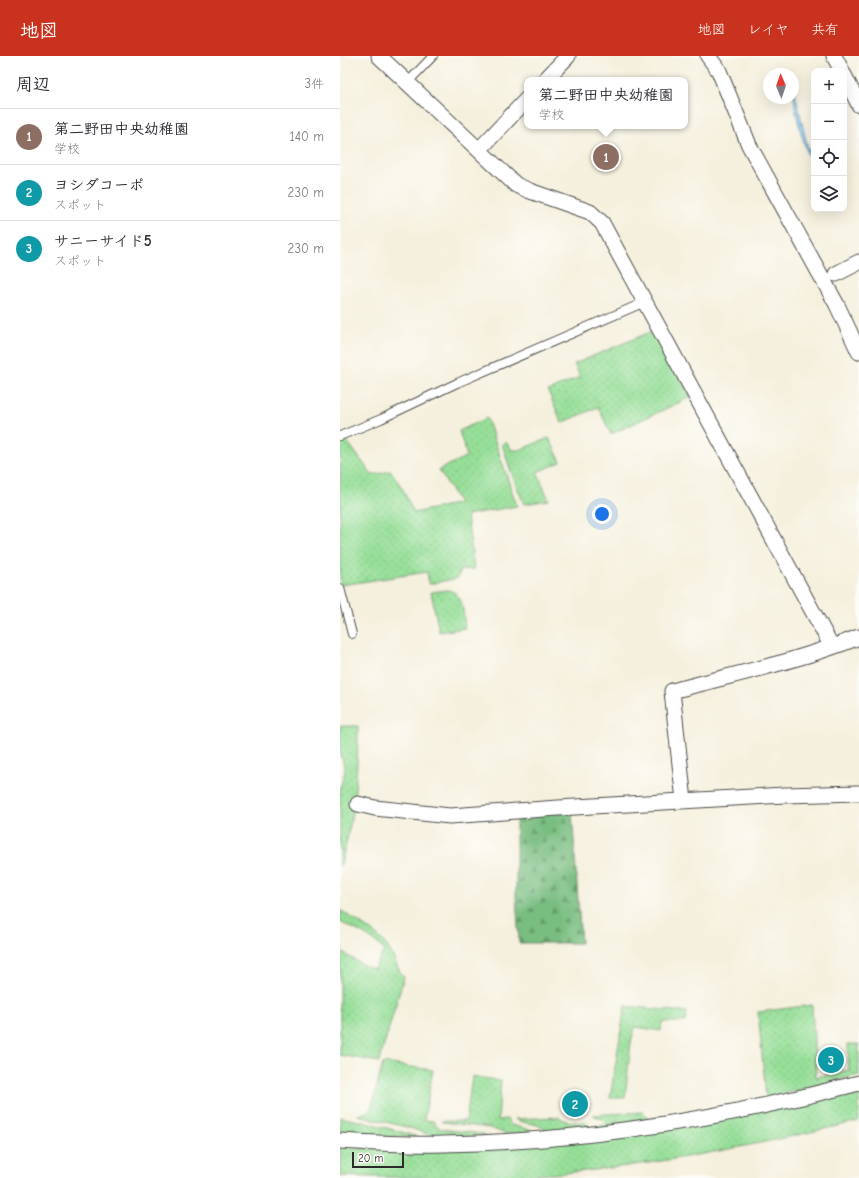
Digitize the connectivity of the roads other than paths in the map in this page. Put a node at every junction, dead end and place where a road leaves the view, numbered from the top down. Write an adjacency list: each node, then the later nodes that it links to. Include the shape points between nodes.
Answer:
1 (379, 56): 9 (street)
2 (433, 56): 9 (lane)
3 (568, 56): 7 (street)
4 (708, 56): 16 (street, via 719,71 749,145 831,293)
5 (834, 56): 6 (street)
6 (840, 68)
7 (548, 77)
8 (847, 81): 11 (street)
9 (407, 83): 12 (street)
10 (524, 102): 12 (street)
11 (859, 105)
12 (479, 150): 15 (street, via 516,185 596,216)
13 (859, 262): 14 (street)
14 (836, 274)
15 (645, 302): 17 (lane); 21 (street)
16 (859, 352)
17 (340, 436)
18 (340, 588): 19 (lane)
19 (352, 634)
20 (859, 637): 21 (street)
21 (832, 647): 23 (street, via 672,691)
22 (859, 793): 23 (street)
23 (684, 801): 24 (street, via 450,816)
24 (358, 804)
25 (859, 1083): 26 (street, via 742,1110 582,1134 513,1141 443,1144)
26 (340, 1141)

